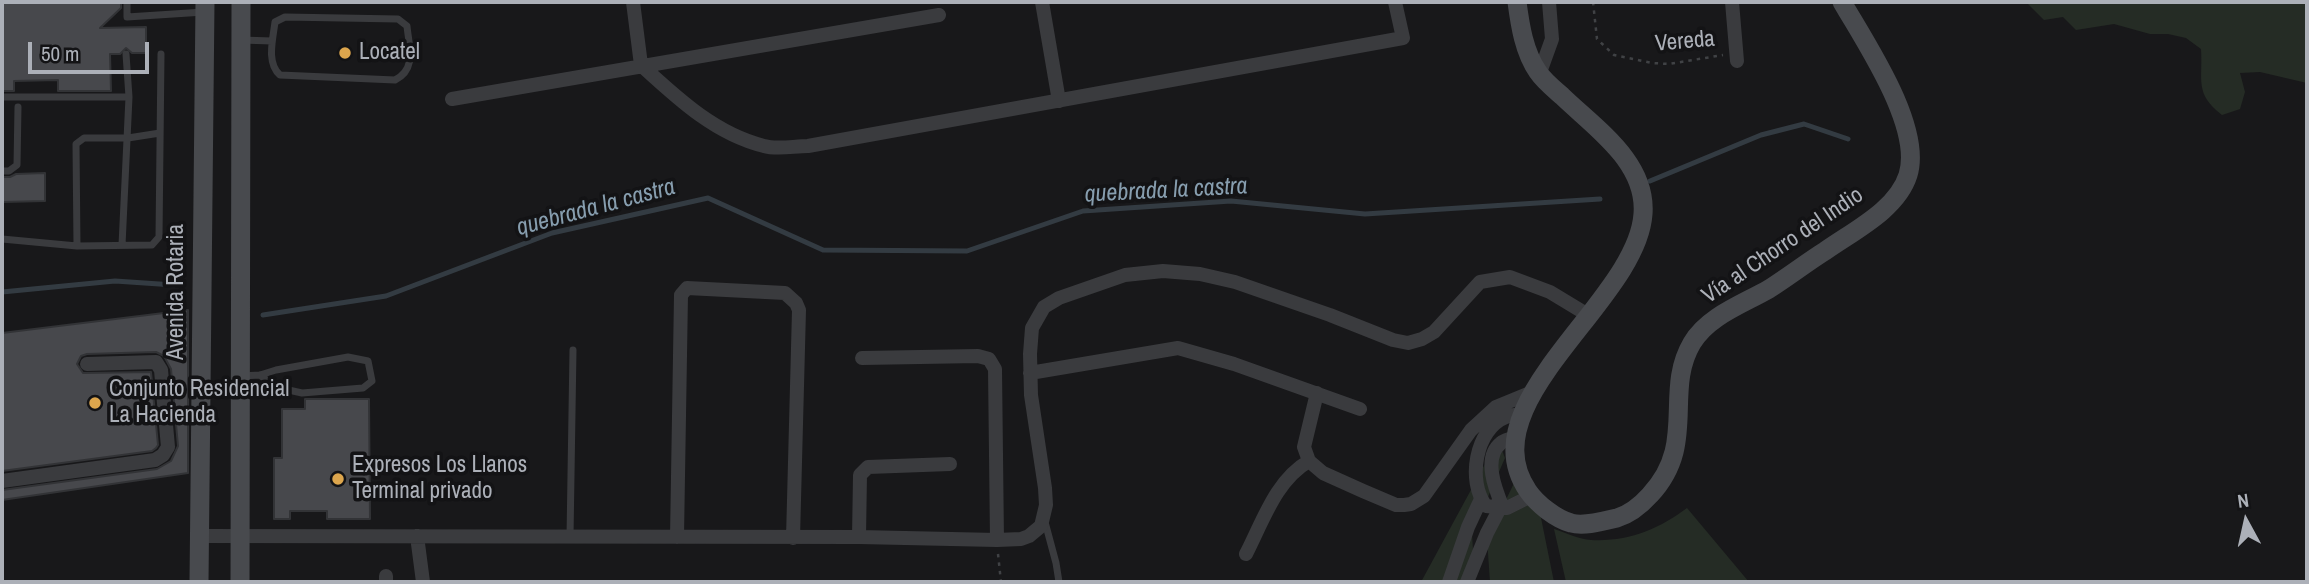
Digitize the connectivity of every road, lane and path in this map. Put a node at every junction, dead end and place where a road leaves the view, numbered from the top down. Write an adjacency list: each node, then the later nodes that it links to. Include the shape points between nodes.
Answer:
1 (127, 2): 13 (lane)
2 (241, 2): 15 (street)
3 (633, 2): 20 (street)
4 (1042, 2): 25 (street)
5 (1395, 2): 25 (street, via 1403,38)
6 (1517, 2): 21 (street, Vía al Chorro del Indio, via 1524,39)
7 (1549, 2): 21 (street, via 1552,39)
8 (1592, 2): 19 (path, Vereda, via 1597,39 1614,55 1669,64)
9 (1732, 2): 19 (street)
10 (1842, 2): 48 (street, Vía al Chorro del Indio, via 1877,61 1906,129 1910,156 1903,187 1877,214 1771,288 1713,321 1693,342 1683,366 1675,453 1666,474 1643,503 1626,515 1572,524)
11 (205, 7): 13 (lane); 53 (street, Avenida Rotaria)
12 (939, 15): 20 (street)
13 (127, 17): 14 (lane)
14 (127, 27)
15 (241, 40): 16 (lane); 39 (street)
16 (272, 41): 16 (lane, via 272,61 280,75 395,80 405,75 410,64 407,26 398,19 285,17 275,22)
17 (126, 54): 23 (lane)
18 (161, 54): 27 (lane)
19 (1737, 57)
20 (641, 65): 24 (street); 25 (street, via 679,100 724,131 766,147 808,146)
21 (1539, 75): 33 (street, Vía al Chorro del Indio, via 1625,157 1640,183 1644,213 1638,239 1625,268)
22 (2, 97): 23 (lane)
23 (129, 97): 28 (lane)
24 (452, 99)
25 (1059, 101)
26 (19, 107): 29 (lane, via 16,165)
27 (160, 133): 28 (lane); 31 (lane, via 159,237 152,245)
28 (128, 138): 31 (lane); 32 (lane, via 84,138 76,144)
29 (2, 172)
30 (2, 239): 32 (lane)
31 (122, 245): 32 (lane)
32 (77, 246)
33 (1588, 315): 37 (street, via 1550,292 1510,277 1489,279 1473,288 1429,336 1400,342 1218,277 1144,272 1044,307 1032,328); 40 (street, Vía al Chorro del Indio)
34 (573, 349): 55 (lane)
35 (862, 358): 59 (street, via 989,359 995,369)
36 (87, 364): 47 (street, via 156,362 161,370 168,447 163,455 155,460)
37 (1030, 373): 41 (street, via 1178,348); 51 (street, via 1045,488)
38 (261, 375): 38 (lane, via 275,387 302,393 363,388 372,381 368,361 348,357); 39 (lane)
39 (240, 376): 52 (street)
40 (1535, 391): 43 (street, Vía al Chorro del Indio); 45 (street, via 1496,407 1471,430 1424,496 1412,504 1396,505 1323,473)
41 (1317, 393): 42 (street); 45 (street, via 1304,447)
42 (1360, 409)
43 (1523, 414): 44 (street, Vía al Chorro del Indio); 49 (street, via 1505,417 1494,426 1477,454 1474,467)
44 (1517, 437): 48 (street, Vía al Chorro del Indio, via 1518,477); 50 (street, via 1502,441 1494,451)
45 (1309, 461): 60 (street, via 1283,483)
46 (950, 464): 57 (street, via 863,470)
47 (2, 481)
48 (1531, 496): 50 (street)
49 (1481, 499): 50 (street, via 1486,506); 66 (street)
50 (1501, 508): 67 (street)
51 (1044, 519): 59 (street, via 1029,536); 65 (lane)
52 (240, 535): 53 (street); 54 (street); 62 (street)
53 (200, 536): 61 (street, Avenida Rotaria)
54 (417, 536): 55 (street); 63 (street)
55 (570, 537): 56 (street)
56 (677, 537): 58 (street); 58 (street, via 681,295 687,288 785,293 799,310)
57 (859, 537): 58 (street); 59 (street)
58 (793, 538)
59 (997, 540): 64 (path)
60 (1246, 554)
61 (199, 582)
62 (240, 582)
63 (423, 582)
64 (1001, 582)
65 (1059, 582)
66 (1449, 582)
67 (1467, 582)

